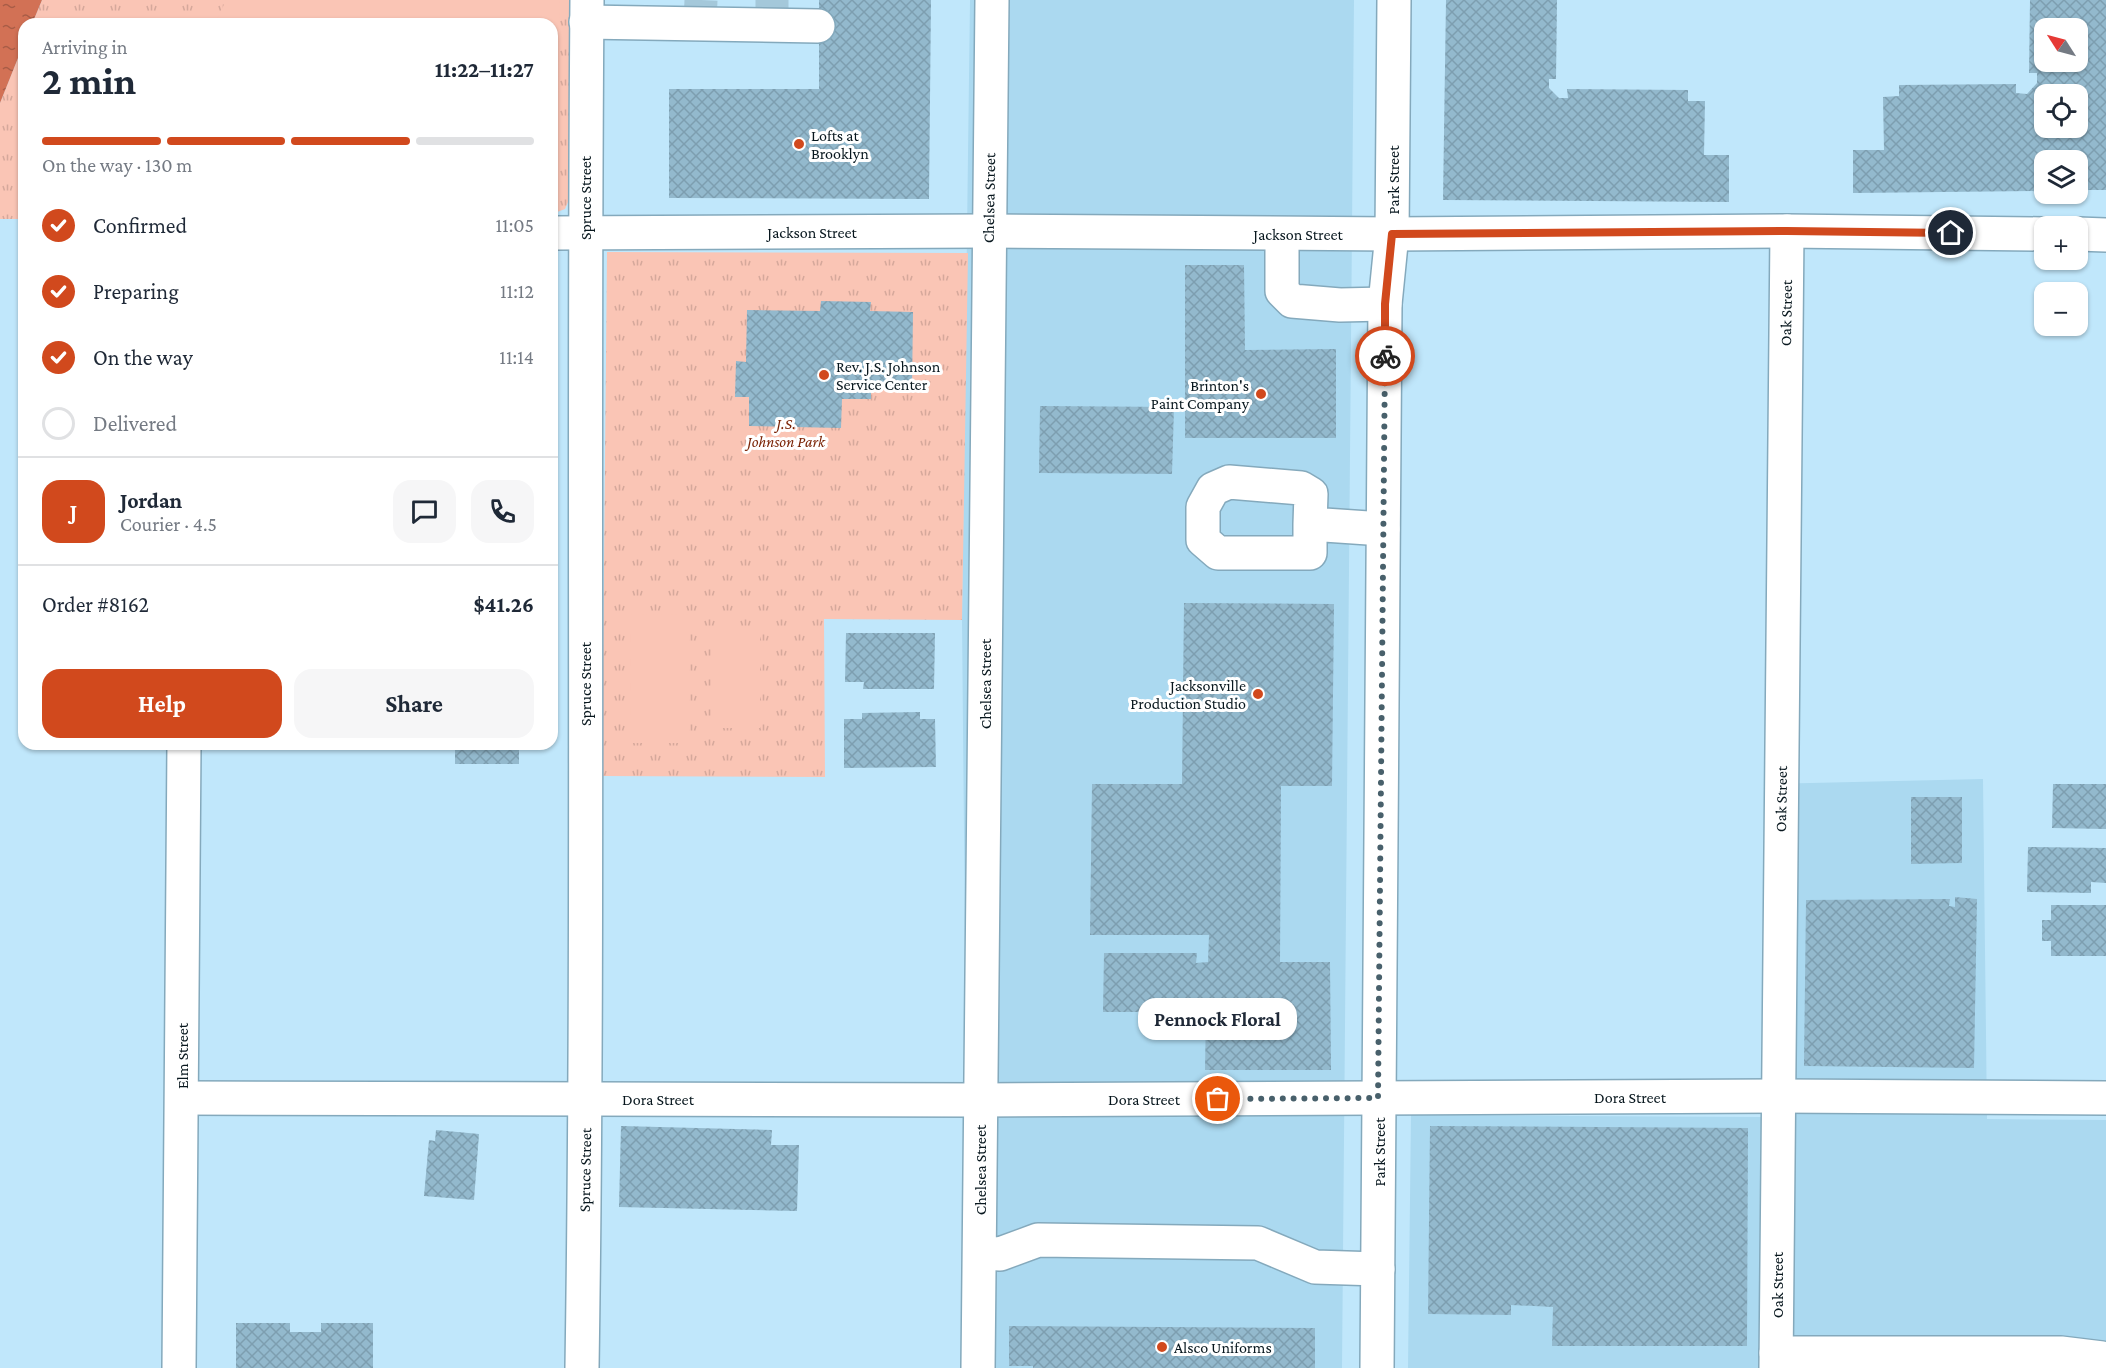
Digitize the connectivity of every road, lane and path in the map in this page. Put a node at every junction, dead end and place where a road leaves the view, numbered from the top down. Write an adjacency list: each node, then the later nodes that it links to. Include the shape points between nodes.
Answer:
1 (992, 0): 5 (street, Chelsea Street)
2 (1394, 0): 10 (street, Park Street)
3 (587, 11): 4 (street); 8 (street, Spruce Street)
4 (818, 26)
5 (988, 231): 8 (street, Jackson Street); 9 (street, Jackson Street); 23 (street, Chelsea Street)
6 (1787, 231): 10 (street, Jackson Street); 11 (street, Jackson Street); 18 (street, Oak Street)
7 (558, 233): 8 (street, Jackson Street)
8 (585, 234): 20 (street, Spruce Street)
9 (1282, 234): 10 (street, Jackson Street); 14 (street, via 1282,291 1292,301)
10 (1392, 234): 14 (street, Park Street)
11 (2034, 234)
12 (2088, 234): 13 (street)
13 (2106, 235)
14 (1385, 304): 16 (street, Park Street)
15 (1310, 524): 16 (street)
16 (1383, 529): 21 (street, Park Street)
17 (184, 750): 19 (street, Elm Street)
18 (1777, 1096): 21 (street, Dora Street); 22 (street, Dora Street); 26 (street, Oak Street)
19 (182, 1098): 20 (street, Dora Street); 27 (street, Elm Street)
20 (586, 1098): 23 (street, Dora Street); 28 (street, Spruce Street)
21 (1378, 1098): 23 (street, Dora Street); 25 (street, Park Street)
22 (2106, 1098)
23 (981, 1100): 24 (street, Chelsea Street)
24 (980, 1253): 25 (street, via 1000,1254 1038,1240 1258,1243 1315,1267); 29 (street, Chelsea Street)
25 (1378, 1269): 30 (street, Park Street)
26 (1776, 1360): 31 (street, via 2061,1353 2102,1358)
27 (179, 1368)
28 (582, 1368)
29 (978, 1368)
30 (1377, 1368)
31 (2104, 1368)

